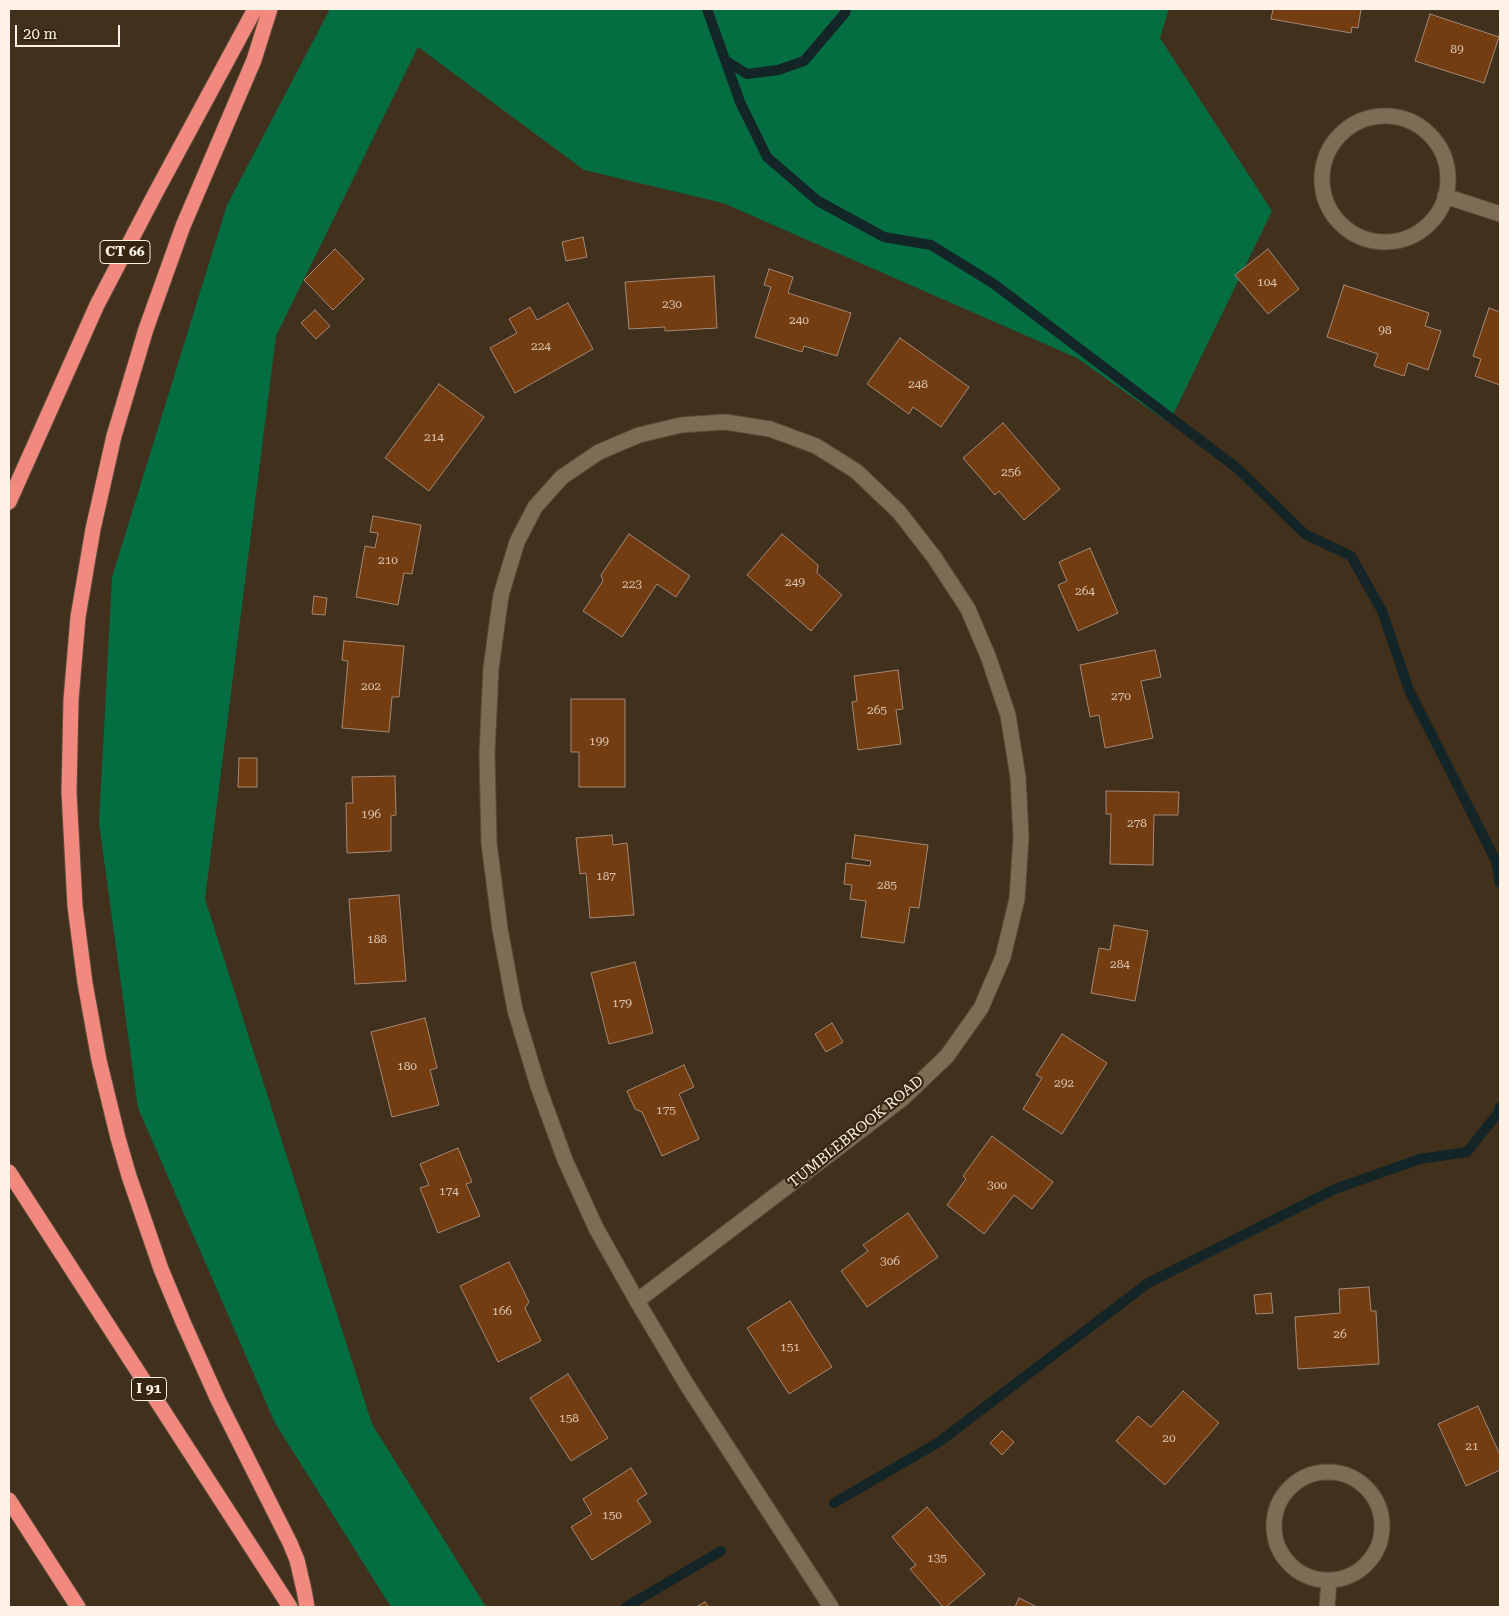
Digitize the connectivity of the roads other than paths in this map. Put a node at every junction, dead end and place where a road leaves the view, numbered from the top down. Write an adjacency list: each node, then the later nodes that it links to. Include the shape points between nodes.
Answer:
1 (256, 9): 5 (highway, CT 66, via 98,305)
2 (270, 9): 12 (highway, via 254,60 183,226 146,329 114,436 78,617 71,700 69,792 75,906 85,983 99,1060 126,1169 183,1322 290,1543)
3 (1445, 196): 3 (street, via 1438,214 1421,231 1399,241 1375,242 1353,234 1334,218 1322,186 1325,158 1332,144 1348,127 1370,117 1399,117 1421,127 1435,140 1444,158 1448,177); 4 (street)
4 (1500, 214)
5 (9, 502)
6 (9, 1172): 11 (highway, I 91)
7 (638, 1301): 7 (street, TUMBLEBROOK ROAD, via 596,1228 565,1160 515,1010 489,843 487,754 491,668 501,595 518,542 535,507 562,477 599,452 639,435 681,425 725,422 770,430 816,446 856,471 899,512 968,609 1008,715 1019,786 1021,837 1017,899 1003,957 981,1008 946,1056 902,1099); 13 (street, TUMBLEBROOK ROAD, via 688,1385)
8 (9, 1500): 10 (highway)
9 (1329, 1580): 9 (street, via 1304,1574 1287,1560 1278,1545 1274,1527 1280,1501 1290,1487 1309,1475 1331,1471 1348,1475 1364,1484 1376,1498 1383,1524 1379,1546 1366,1565 1351,1575); 14 (street)
10 (78, 1607)
11 (290, 1607)
12 (307, 1607)
13 (831, 1607)
14 (1327, 1607)

